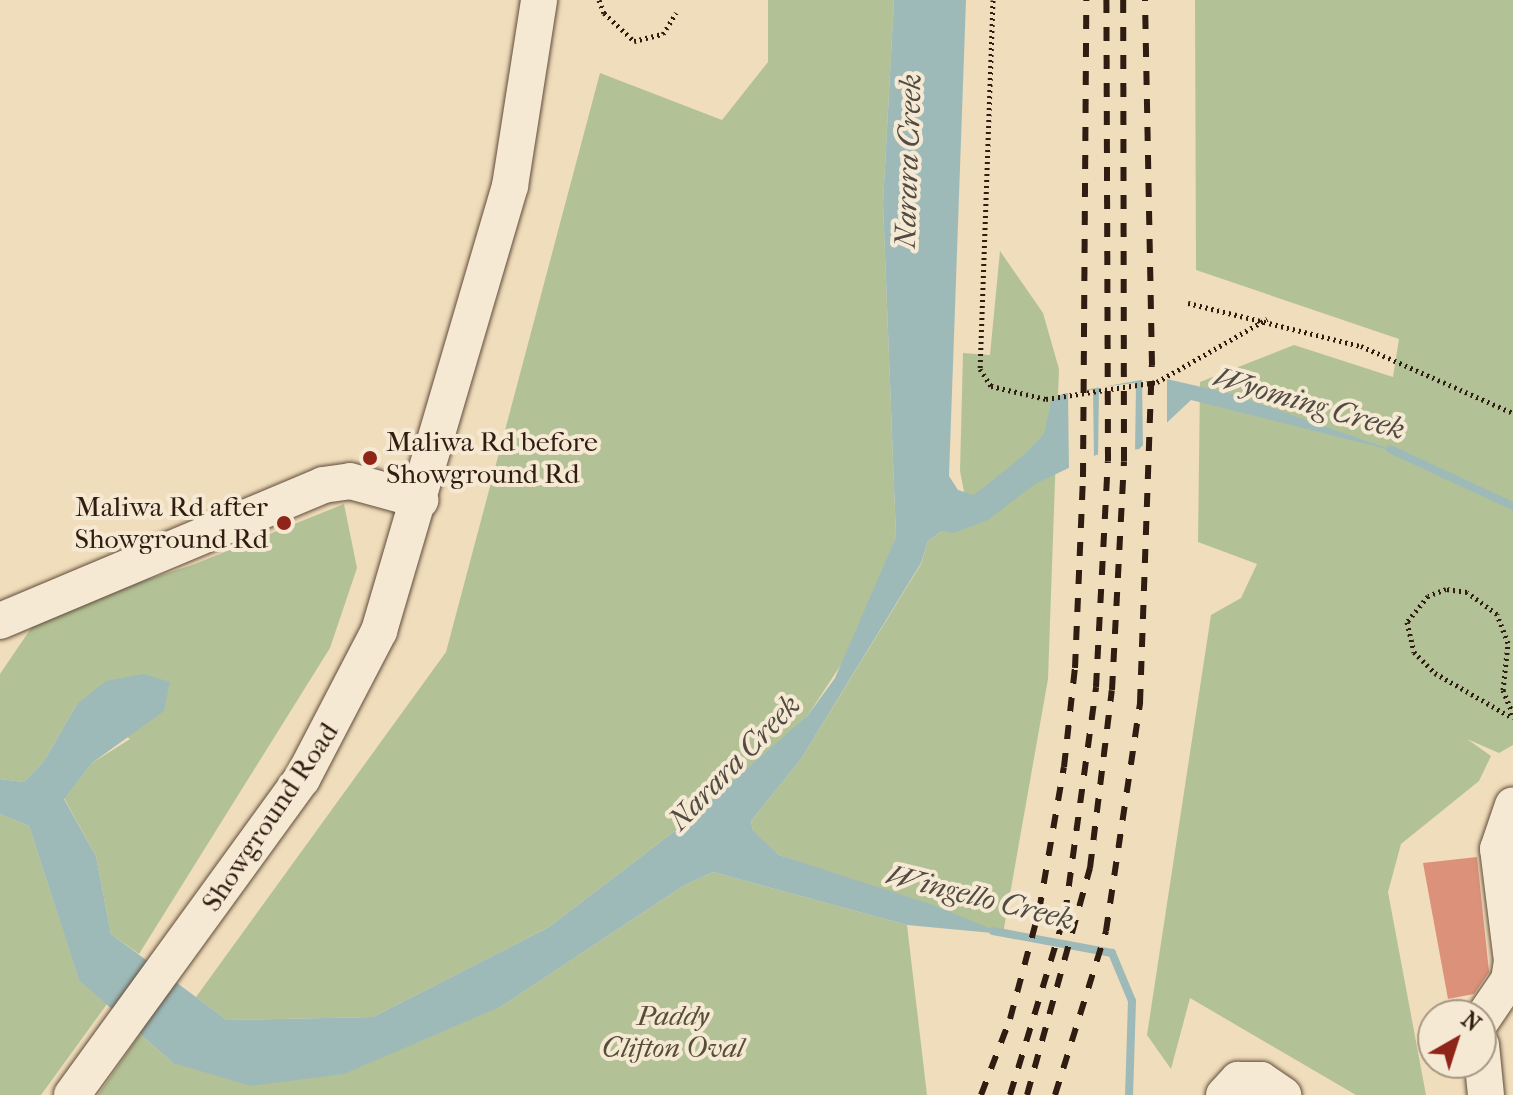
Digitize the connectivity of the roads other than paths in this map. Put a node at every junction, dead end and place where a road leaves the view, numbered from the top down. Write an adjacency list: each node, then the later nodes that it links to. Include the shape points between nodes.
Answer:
1 (539, 0): 2 (street, Showground Road, via 510,186)
2 (420, 500): 3 (street, via 350,481 323,485); 8 (street, Showground Road, via 379,631 302,779)
3 (0, 621)
4 (1513, 805): 5 (street, via 1498,849)
5 (1507, 892): 6 (street)
6 (1510, 936): 7 (street, via 1509,980)
7 (1496, 999)
8 (72, 1095)
9 (1224, 1095): 10 (street, via 1238,1080 1261,1080)
10 (1283, 1095)

